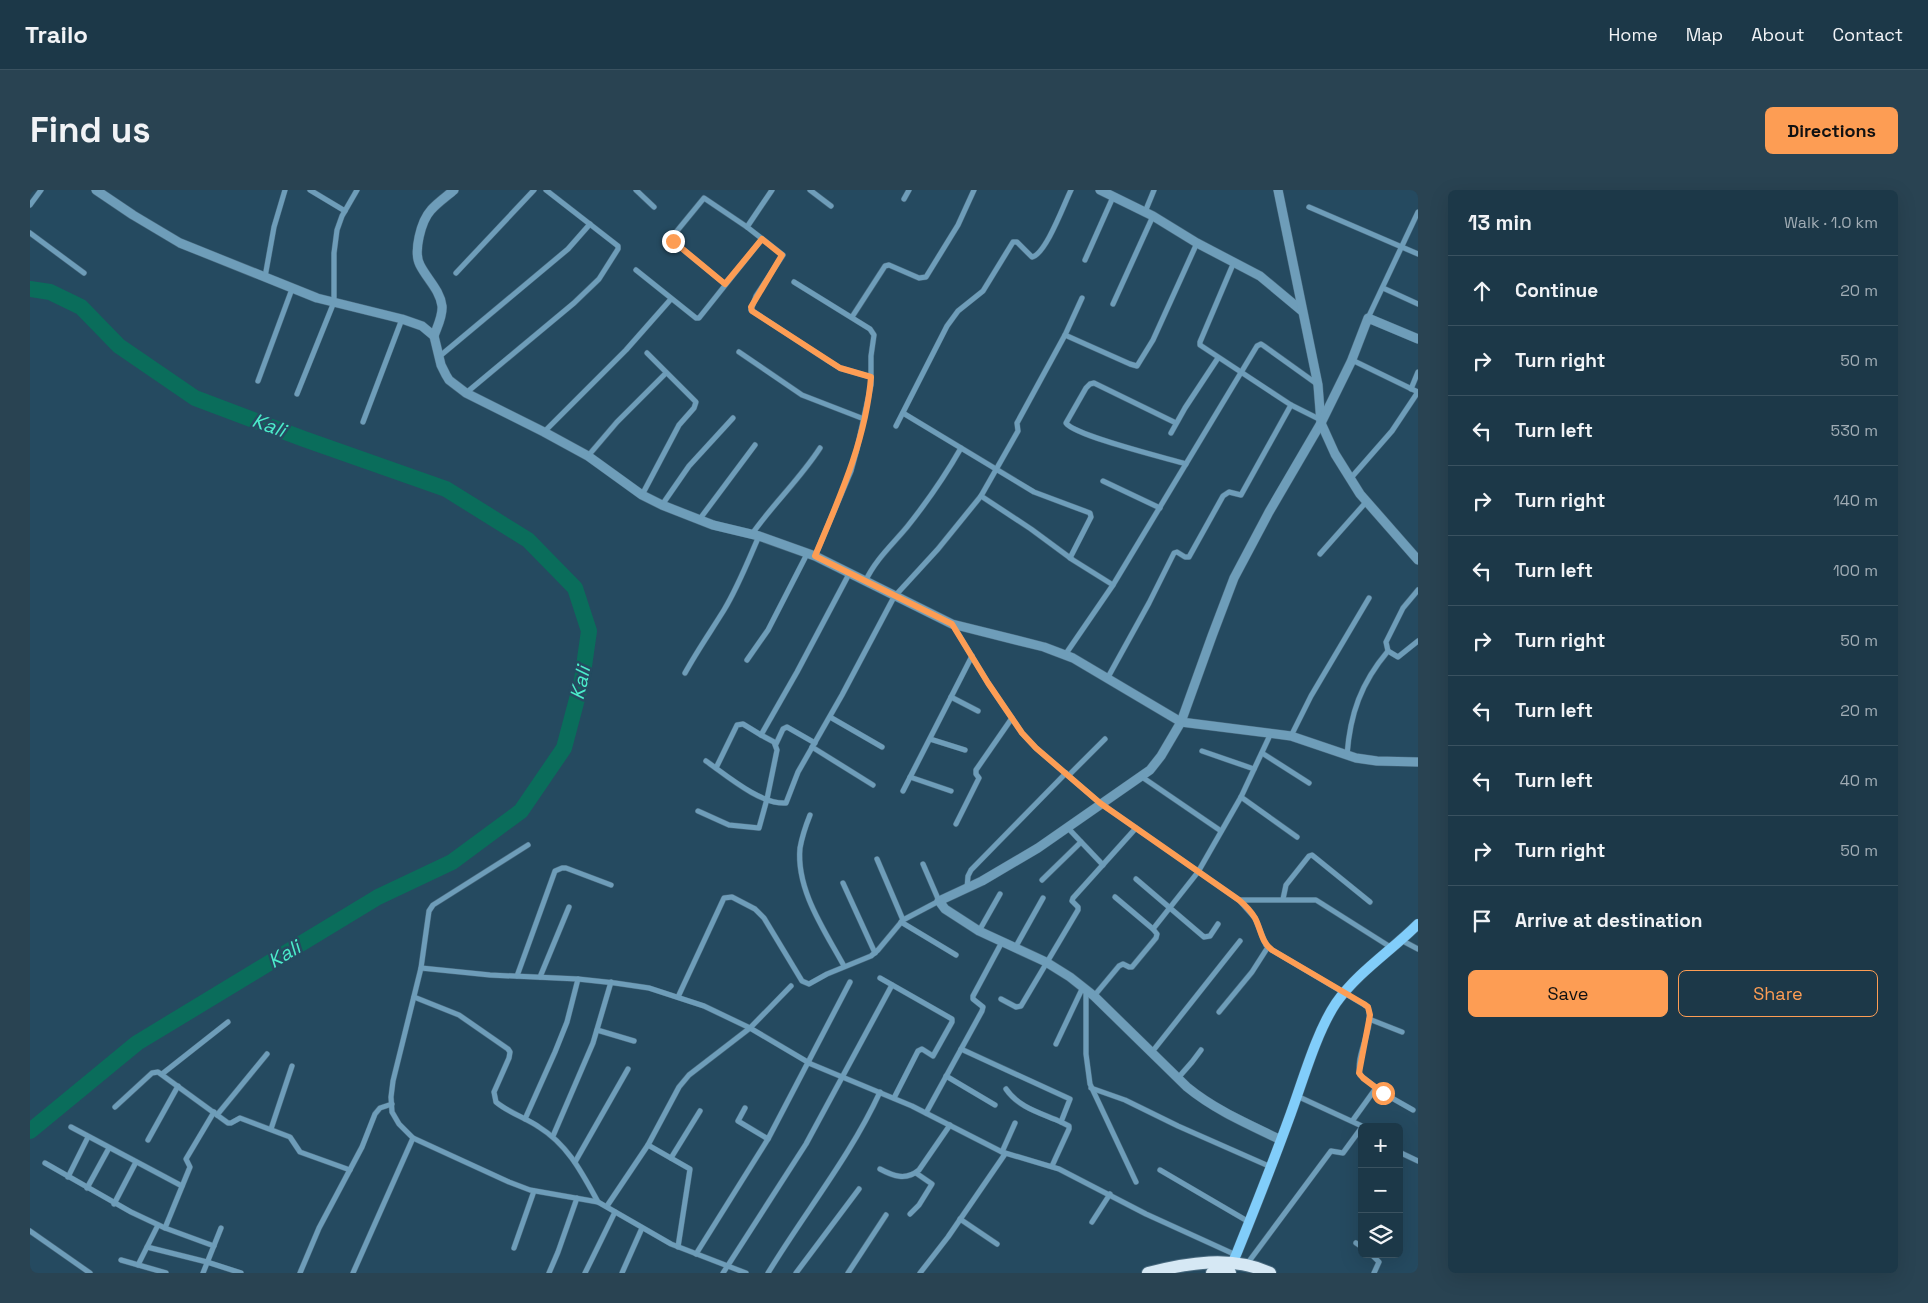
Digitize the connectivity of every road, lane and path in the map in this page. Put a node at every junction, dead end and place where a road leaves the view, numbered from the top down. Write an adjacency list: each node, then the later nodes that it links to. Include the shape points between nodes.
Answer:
1 (41, 190): 20 (street)
2 (96, 190): 39 (street, via 132,216 180,243)
3 (284, 190): 39 (street)
4 (310, 190): 24 (street)
5 (357, 190): 24 (street)
6 (454, 190): 54 (street, via 430,210 423,223 418,249 419,264 440,297 442,306)
7 (534, 190): 38 (street)
8 (546, 190): 27 (street)
9 (636, 190): 22 (street)
10 (772, 190): 28 (street)
11 (810, 190): 21 (street)
12 (909, 190): 19 (street)
13 (974, 190): 50 (street, via 958,225 926,277 919,278 885,266)
14 (1071, 190): 72 (street, via 1040,254 1032,257 1013,242 983,291 958,311)
15 (1100, 190): 18 (street)
16 (1154, 190): 26 (street)
17 (1278, 190): 49 (street)
18 (1113, 197): 26 (street); 34 (street)
19 (904, 199)
20 (30, 205)
21 (831, 206)
22 (654, 207)
23 (1309, 207): 32 (street)
24 (345, 210): 46 (street, via 337,230)
25 (1418, 212): 32 (street)
26 (1149, 214): 31 (street); 47 (street)
27 (590, 224): 58 (street, via 568,249); 69 (street, via 618,248 604,274)
28 (747, 227): 30 (street); 41 (street, via 704,198 672,237 675,244)
29 (30, 232): 37 (street)
30 (762, 239): 41 (street); 64 (street, via 782,255 756,296 752,311 840,368)
31 (1197, 243): 35 (street); 53 (street, via 1138,366)
32 (1402, 248): 33 (street); 42 (street)
33 (1418, 254)
34 (1086, 260)
35 (1234, 261): 49 (street, via 1265,279); 59 (street, via 1200,342 1202,348)
36 (636, 270): 45 (street)
37 (84, 273)
38 (456, 273)
39 (265, 278): 43 (street)
40 (794, 282): 50 (street)
41 (725, 284): 45 (street, via 700,318)
42 (1383, 288): 48 (street); 51 (street)
43 (292, 289): 46 (street); 65 (street)
44 (1082, 298): 53 (street)
45 (672, 299): 79 (street)
46 (334, 302): 52 (street); 70 (street)
47 (1113, 304)
48 (1418, 304)
49 (1302, 311): 66 (street)
50 (852, 317): 64 (street, via 874,334)
51 (1368, 318): 55 (street); 60 (street)
52 (402, 319): 54 (street, via 422,326); 75 (street)
53 (1065, 335): 86 (street, via 1017,423 1018,430)
54 (434, 336): 58 (street)
55 (1418, 339)
56 (739, 352): 74 (street, via 802,395)
57 (647, 353): 63 (street)
58 (440, 356): 69 (street, via 449,380)
59 (1218, 358): 61 (street); 77 (street)
60 (1352, 360): 67 (street); 76 (street)
61 (1240, 372): 66 (street, via 1261,344); 71 (street); 85 (street)
62 (1418, 372): 67 (street)
63 (666, 373): 84 (street); 89 (street, via 696,402)
64 (871, 377): 74 (street)
65 (258, 381)
66 (1317, 384): 76 (street)
67 (1411, 389): 68 (street)
68 (1418, 392): 87 (street, via 1392,431)
69 (466, 393): 79 (street)
70 (297, 394)
71 (1291, 405): 76 (street); 113 (street, via 1241,495 1229,492 1223,496 1189,557 1174,553)
72 (903, 413): 78 (street); 83 (street)
73 (733, 418): 92 (street, via 689,466)
74 (864, 419): 97 (street, via 851,471)
75 (363, 422)
76 (1321, 422): 87 (street); 118 (street, via 1234,578)
77 (1176, 423): 80 (street); 85 (street, via 1094,383 1086,388 1066,423 1109,442)
78 (896, 426)
79 (544, 432): 84 (street)
80 (1171, 433)
81 (755, 445): 94 (street)
82 (820, 448): 95 (street)
83 (961, 448): 86 (street); 101 (street, via 929,500 872,568)
84 (588, 456): 89 (street)
85 (1186, 464): 93 (street)
86 (997, 469): 90 (street); 98 (street, via 1034,492 1090,513 1091,517)
87 (1350, 479): 91 (street)
88 (1103, 481): 93 (street)
89 (642, 495): 92 (street)
90 (981, 496): 98 (street); 104 (street)
91 (1367, 501): 96 (street); 99 (street)
92 (662, 505): 94 (street)
93 (1160, 508): 102 (street)
94 (699, 520): 95 (street)
95 (755, 535): 97 (street); 112 (street, via 742,576)
96 (1320, 554)
97 (811, 555): 100 (street); 111 (street)
98 (1070, 558): 102 (street)
99 (1418, 560)
100 (849, 574): 101 (street); 120 (street)
101 (865, 582): 104 (street)
102 (1114, 585): 109 (street)
103 (1418, 590): 108 (street, via 1403,608 1387,638)
104 (894, 597): 106 (street); 116 (street)
105 (1369, 598): 121 (street)
106 (952, 624): 109 (street); 110 (street)
107 (1418, 641): 108 (street, via 1398,657)
108 (1388, 651): 130 (street, via 1370,676 1352,716)
109 (1065, 655): 113 (street)
110 (972, 656): 114 (street); 117 (street)
111 (747, 660)
112 (685, 673)
113 (1108, 679): 118 (street)
114 (951, 697): 115 (street); 123 (street)
115 (978, 710)
116 (830, 717): 125 (street); 126 (street)
117 (1012, 718): 135 (street, via 1036,748); 147 (street, via 976,770 979,778)
118 (1181, 722): 119 (street); 137 (street, via 1161,756)
119 (1271, 733): 121 (street); 129 (street)
120 (761, 735): 124 (street); 133 (street, via 743,724 737,725)
121 (1291, 736): 130 (street)
122 (1105, 738): 135 (street)
123 (930, 739): 127 (street); 136 (street)
124 (776, 744): 125 (street, via 787,727); 143 (street)
125 (813, 745): 139 (street); 143 (street, via 786,803)
126 (882, 747)
127 (965, 750)
128 (1202, 751): 134 (street)
129 (1262, 753): 134 (street); 138 (street)
130 (1347, 755): 132 (street, via 1377,761)
131 (706, 761): 133 (street)
132 (1418, 762)
133 (716, 768): 143 (street)
134 (1254, 769): 142 (street)
135 (1068, 774): 144 (street); 162 (street, via 971,870)
136 (910, 776): 140 (street); 141 (street)
137 (1142, 777): 144 (street); 150 (street)
138 (1309, 783)
139 (873, 785)
140 (903, 791)
141 (951, 791)
142 (1241, 797): 150 (street); 151 (street)
143 (767, 799): 145 (street, via 762,823 756,829 728,825)
144 (1100, 803): 148 (street); 149 (street)
145 (698, 811)
146 (810, 814): 187 (street, via 800,847 804,883 812,906)
147 (956, 824)
148 (1067, 827): 152 (street); 162 (street, via 1038,848)
149 (1136, 828): 156 (street); 157 (street)
150 (1221, 831): 157 (street)
151 (1297, 837)
152 (1082, 842): 156 (street); 159 (street)
153 (528, 845): 188 (street, via 434,905 430,911)
154 (877, 859): 172 (street)
155 (923, 864): 168 (street)
156 (1103, 865): 186 (street, via 1073,898 1078,910)
157 (1198, 872): 167 (street); 171 (street)
158 (1136, 879): 171 (street)
159 (1042, 880)
160 (843, 883): 184 (street)
161 (611, 885): 189 (street, via 566,868 555,871)
162 (967, 888): 168 (street)
163 (1000, 894): 176 (street)
164 (1115, 897): 175 (street)
165 (1043, 898): 181 (street)
166 (1283, 899): 167 (street); 169 (street, via 1286,885 1312,855); 182 (street, via 1316,900)
167 (1239, 900): 180 (street, via 1255,918)
168 (939, 901): 172 (street); 176 (street, via 945,909)
169 (1370, 902)
170 (569, 907): 190 (street)
171 (1170, 909): 173 (street, via 1206,938); 175 (street)
172 (902, 921): 184 (street); 185 (street)
173 (1218, 924)
174 (1418, 924): 177 (main road)
175 (1153, 929): 199 (street, via 1157,936 1132,967 1119,966)
176 (979, 931): 179 (street)
177 (1402, 940): 182 (main road); 183 (street)
178 (1240, 941): 213 (street)
179 (1002, 942): 181 (street); 211 (street, via 973,996 983,1008)
180 (1268, 947): 198 (street); 203 (street)
181 (1015, 948): 186 (street)
182 (1393, 948): 198 (main road)
183 (1418, 949)
184 (875, 953): 187 (street)
185 (956, 955)
186 (1046, 962): 197 (street); 202 (street, via 1020,1007)
187 (844, 966): 201 (street, via 813,983 804,983 764,918 728,897 721,902)
188 (421, 968): 189 (street); 200 (street)
189 (517, 976): 190 (street)
190 (540, 977): 192 (street)
191 (880, 978): 195 (street)
192 (578, 979): 193 (street); 237 (street, via 555,1052)
193 (611, 982): 201 (street); 207 (street)
194 (850, 982): 215 (street)
195 (892, 985): 220 (street); 228 (street, via 952,1020 933,1056 922,1049 918,1051)
196 (791, 986): 206 (street)
197 (1084, 988): 199 (street); 210 (street); 223 (street, via 1086,1054)
198 (1345, 992): 204 (street, via 1368,1007); 227 (main road, via 1327,1020)
199 (1094, 996): 213 (street)
200 (414, 997): 229 (street, via 393,1081); 237 (street, via 458,1015 508,1049 509,1058 497,1082 494,1098 500,1106)
201 (678, 997): 206 (street)
202 (1001, 999)
203 (1219, 1012)
204 (1369, 1019): 208 (street); 224 (street, via 1359,1073)
205 (228, 1022): 218 (street)
206 (750, 1028): 215 (street); 252 (street, via 689,1074)
207 (598, 1030): 209 (street); 246 (street)
208 (1402, 1032)
209 (634, 1041)
210 (1056, 1044)
211 (961, 1049): 219 (street); 239 (street, via 1070,1099)
212 (1201, 1050): 221 (street)
213 (1152, 1052): 221 (street)
214 (267, 1054): 236 (street)
215 (809, 1063): 220 (street); 250 (street)
216 (292, 1066): 244 (street)
217 (628, 1069): 258 (street)
218 (162, 1074): 222 (street); 231 (street, via 152,1073)
219 (946, 1076): 230 (street); 235 (street)
220 (842, 1078): 226 (street); 300 (street, via 806,1144)
221 (1178, 1078): 251 (street, via 1218,1110)
222 (178, 1086): 236 (street); 249 (street)
223 (1091, 1088): 262 (street, via 1125,1100); 268 (street)
224 (1376, 1088): 233 (street); 238 (street)
225 (1006, 1089): 239 (street, via 1019,1104)
226 (880, 1092): 228 (street); 313 (street, via 852,1145)
227 (1297, 1096): 238 (street); 251 (main road)
228 (894, 1098): 235 (street)
229 (392, 1104): 248 (street, via 392,1112 399,1124); 264 (street, via 378,1110)
230 (995, 1105)
231 (116, 1107)
232 (745, 1108): 250 (street, via 738,1121)
233 (1413, 1110)
234 (700, 1111): 256 (street)
235 (926, 1113): 242 (street)
236 (216, 1114): 244 (street, via 228,1123 240,1118); 269 (street, via 186,1159 190,1167)
237 (525, 1119): 246 (street)
238 (1353, 1120): 241 (street)
239 (1061, 1122): 261 (street, via 1069,1129)
240 (1015, 1123): 254 (street)
241 (1358, 1124)
242 (950, 1125): 254 (street); 266 (street)
243 (71, 1127): 247 (street)
244 (272, 1129): 264 (street, via 290,1137 300,1152)
245 (1358, 1134): 298 (street, via 1343,1153 1331,1151)
246 (553, 1136): 258 (street)
247 (88, 1137): 253 (street); 267 (street)
248 (414, 1138): 272 (street); 307 (street)
249 (148, 1140)
250 (768, 1140): 294 (street)
251 (1281, 1140): 262 (main road)
252 (648, 1145): 256 (street); 277 (street)
253 (109, 1148): 257 (street); 270 (street)
254 (1004, 1153): 261 (street); 281 (street)
255 (1403, 1154): 259 (street)
256 (671, 1158): 292 (street, via 689,1167 691,1173)
257 (136, 1162): 269 (street); 276 (street)
258 (575, 1162): 275 (street)
259 (1418, 1162)
260 (45, 1163): 267 (street)
261 (1052, 1166): 273 (street)
262 (1270, 1167): 283 (main road)
263 (880, 1168): 266 (street, via 902,1177)
264 (350, 1170): 306 (street, via 336,1193)
265 (1160, 1170): 283 (street)
266 (916, 1173): 279 (street, via 932,1184)
267 (68, 1177): 270 (street)
268 (1136, 1182)
269 (182, 1186): 285 (street)
270 (88, 1188): 276 (street)
271 (859, 1189): 314 (street)
272 (534, 1191): 274 (street); 293 (street)
273 (1110, 1194): 282 (street); 301 (street)
274 (577, 1198): 275 (street); 308 (street)
275 (598, 1202): 277 (street)
276 (114, 1204): 284 (street)
277 (607, 1206): 278 (street)
278 (615, 1212): 287 (street); 309 (street)
279 (910, 1214)
280 (886, 1215): 315 (street)
281 (960, 1219): 289 (street); 316 (street)
282 (1092, 1222)
283 (1249, 1222): 301 (main road)
284 (158, 1225): 285 (street); 291 (street)
285 (165, 1228): 290 (street)
286 (221, 1228): 290 (street)
287 (642, 1228): 292 (street); 310 (street)
288 (30, 1231): 302 (street)
289 (997, 1244)
290 (214, 1246): 297 (street)
291 (147, 1247): 297 (street); 299 (street)
292 (678, 1247): 294 (street)
293 (514, 1248)
294 (696, 1254): 300 (street)
295 (1374, 1258): 320 (street, via 1378,1262)
296 (121, 1260): 299 (street)
297 (207, 1262): 304 (street); 305 (street)
298 (1247, 1264): 301 (main road); 319 (main road)
299 (138, 1265): 303 (street)
300 (726, 1266): 311 (street); 312 (street)
301 (1231, 1267): 317 (main road, via 1180,1265); 318 (main road)
302 (90, 1273)
303 (166, 1273)
304 (203, 1273)
305 (240, 1273)
306 (300, 1273)
307 (353, 1273)
308 (549, 1273)
309 (585, 1273)
310 (622, 1273)
311 (722, 1273)
312 (746, 1273)
313 (768, 1273)
314 (796, 1273)
315 (848, 1273)
316 (920, 1273)
317 (1148, 1273)
318 (1212, 1273)
319 (1270, 1273)
320 (1374, 1273)

